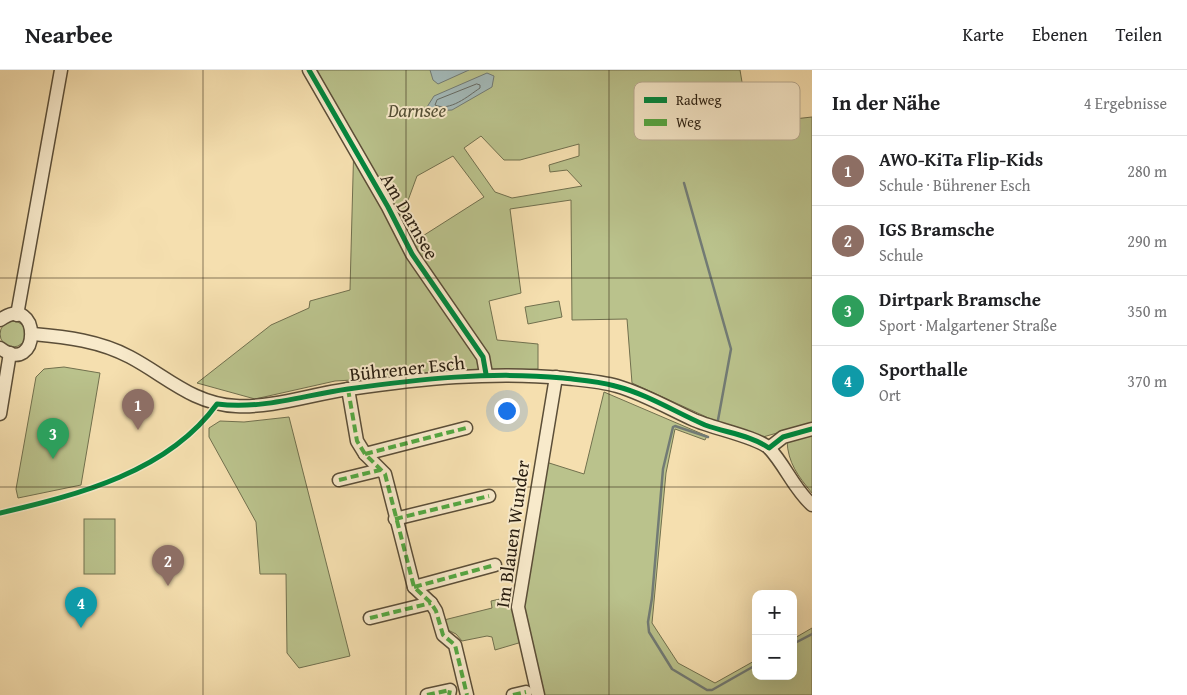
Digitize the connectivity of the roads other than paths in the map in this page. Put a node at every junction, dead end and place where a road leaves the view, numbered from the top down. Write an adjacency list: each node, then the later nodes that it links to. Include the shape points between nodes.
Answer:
1 (60, 70): 3 (street)
2 (309, 70): 7 (street, Am Darnsee, via 412,254 483,357)
3 (17, 315): 4 (street); 5 (street, via 28,321)
4 (0, 320)
5 (33, 334): 6 (street, via 26,348); 9 (street, Bührener Esch, via 100,344 131,358 182,391 217,404 257,405)
6 (5, 350): 10 (street)
7 (486, 374): 8 (street, Bührener Esch); 9 (street, Bührener Esch)
8 (556, 378): 13 (street, Bührener Esch, via 600,383 639,393 705,424 750,438); 26 (street, Im Blauen Wunder, via 518,607)
9 (348, 389): 14 (street, via 357,441)
10 (0, 414)
11 (466, 428): 14 (street)
12 (812, 429): 13 (street, via 782,436)
13 (769, 448): 18 (street, via 794,486)
14 (365, 454): 15 (street)
15 (380, 470): 16 (street); 19 (street, via 385,474)
16 (339, 480)
17 (488, 496): 19 (street)
18 (812, 505)
19 (396, 519): 21 (street)
20 (495, 565): 21 (street)
21 (414, 587): 22 (street)
22 (431, 602): 23 (street); 24 (street, via 443,635 455,645)
23 (370, 618)
24 (465, 690): 25 (street)
25 (450, 692): 27 (street)
26 (532, 694): 28 (street)
27 (427, 695)
28 (513, 695)

